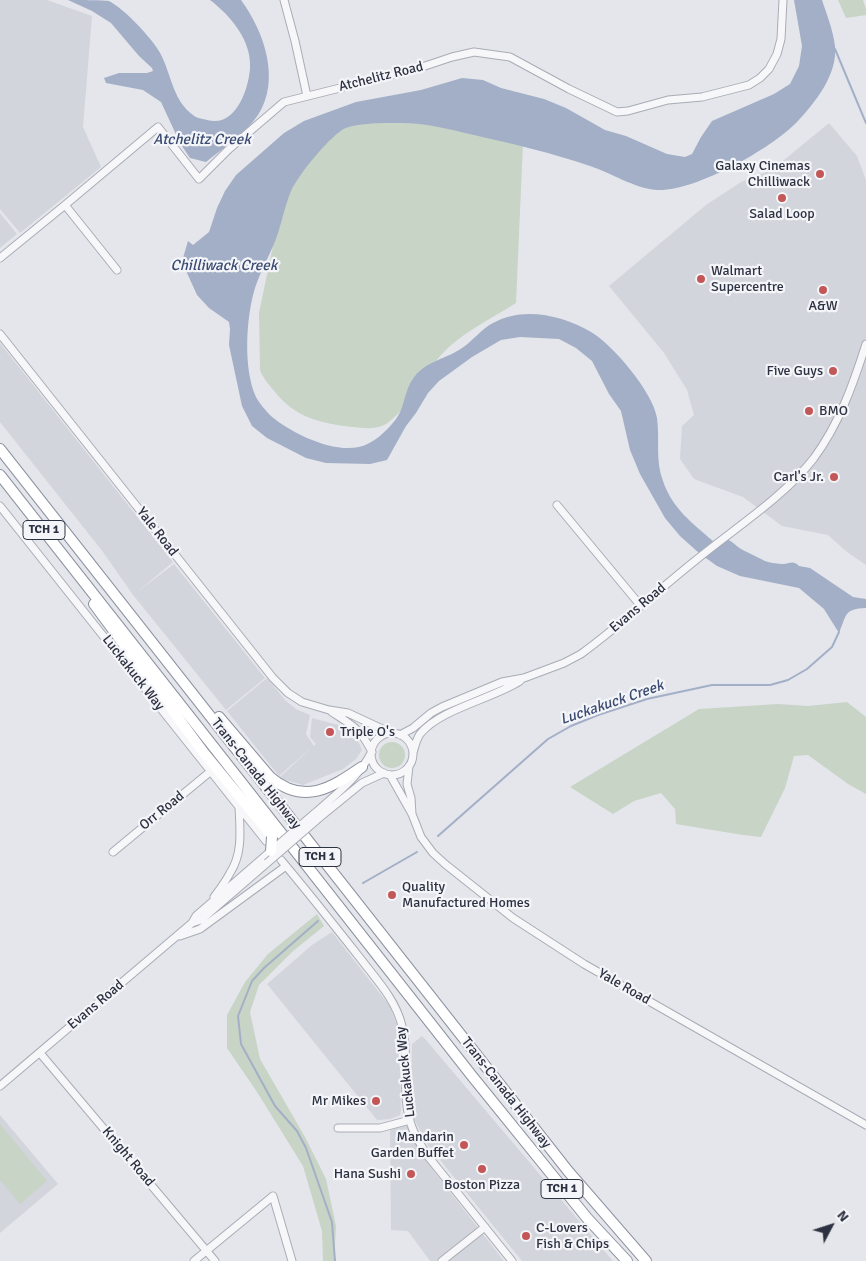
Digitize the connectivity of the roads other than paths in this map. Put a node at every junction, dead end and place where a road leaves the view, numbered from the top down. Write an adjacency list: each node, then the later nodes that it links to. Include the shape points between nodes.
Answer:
1 (284, 0): 3 (street)
2 (783, 0): 3 (street, Atchelitz Road, via 781,39 769,68 749,85 702,97 668,100 617,112 510,57 474,52)
3 (307, 96): 4 (street, Atchelitz Road, via 284,102 276,108 199,179 158,127)
4 (65, 205): 5 (street, Atchelitz Road); 6 (street)
5 (0, 258)
6 (117, 270)
7 (0, 334): 17 (street, Yale Road, via 273,678 302,702)
8 (866, 344): 14 (street, Evans Road, via 840,416 814,457 789,485)
9 (0, 449): 15 (highway, Trans-Canada Highway / TCH 1)
10 (0, 475): 13 (highway, Trans-Canada Highway / TCH 1)
11 (557, 505): 14 (street)
12 (0, 506): 24 (street, Luckakuck Way)
13 (88, 586): 31 (highway, via 94,605); 52 (highway, Trans-Canada Highway / TCH 1, via 562,1189)
14 (640, 605): 16 (street, Evans Road, via 581,654)
15 (142, 628): 23 (highway, via 278,783 299,792 315,792 332,786); 53 (highway, Trans-Canada Highway / TCH 1, via 568,1171)
16 (524, 678): 19 (street, Evans Road, via 502,682 442,707); 21 (street, Evans Road, via 506,690 436,720 419,736)
17 (329, 710): 18 (street, Yale Road, via 348,713); 20 (street, Yale Road, via 359,730)
18 (391, 733): 19 (street); 20 (street, via 380,737)
19 (400, 735): 21 (street, via 409,742)
20 (372, 752): 23 (street, Evans Road); 25 (street, via 375,766)
21 (413, 752): 22 (street)
22 (409, 766): 25 (street, via 401,773); 27 (street, Yale Road, via 407,784)
23 (362, 767): 28 (street, Evans Road)
24 (211, 772): 26 (street, Luckakuck Way); 33 (street, Orr Road)
25 (387, 774): 27 (street, Yale Road); 28 (street, Evans Road, via 362,783)
26 (239, 807): 29 (street, Luckakuck Way); 30 (street)
27 (412, 814): 43 (street, Yale Road, via 421,837 433,853 513,918 584,964)
28 (317, 815): 31 (street, Evans Road, bridge)
29 (255, 828): 30 (street); 31 (street, Luckakuck Way)
30 (241, 837): 37 (street, via 231,873)
31 (275, 843): 32 (highway, bridge); 35 (street, Evans Road, bridge)
32 (271, 851): 35 (street, Evans Road)
33 (113, 852)
34 (281, 860): 36 (street, Luckakuck Way)
35 (265, 861): 37 (street, Evans Road); 38 (street, Evans Road, via 201,920)
36 (286, 866): 39 (street, via 200,929); 42 (street, Luckakuck Way, via 396,1008 405,1042 406,1101)
37 (210, 903): 38 (street, Evans Road)
38 (192, 923): 39 (street, Evans Road)
39 (175, 938): 40 (street, Evans Road)
40 (40, 1053): 41 (street, Evans Road); 46 (street, Knight Road)
41 (0, 1086)
42 (410, 1120): 44 (street, via 380,1128); 45 (street, Luckakuck Way, via 427,1155)
43 (866, 1125)
44 (338, 1128)
45 (485, 1227): 50 (street); 51 (street, Luckakuck Way)
46 (207, 1250): 47 (street); 48 (street, Knight Road); 49 (street, via 273,1196)
47 (194, 1261)
48 (215, 1261)
49 (292, 1261)
50 (442, 1261)
51 (512, 1261)
52 (627, 1261)
53 (648, 1261)

